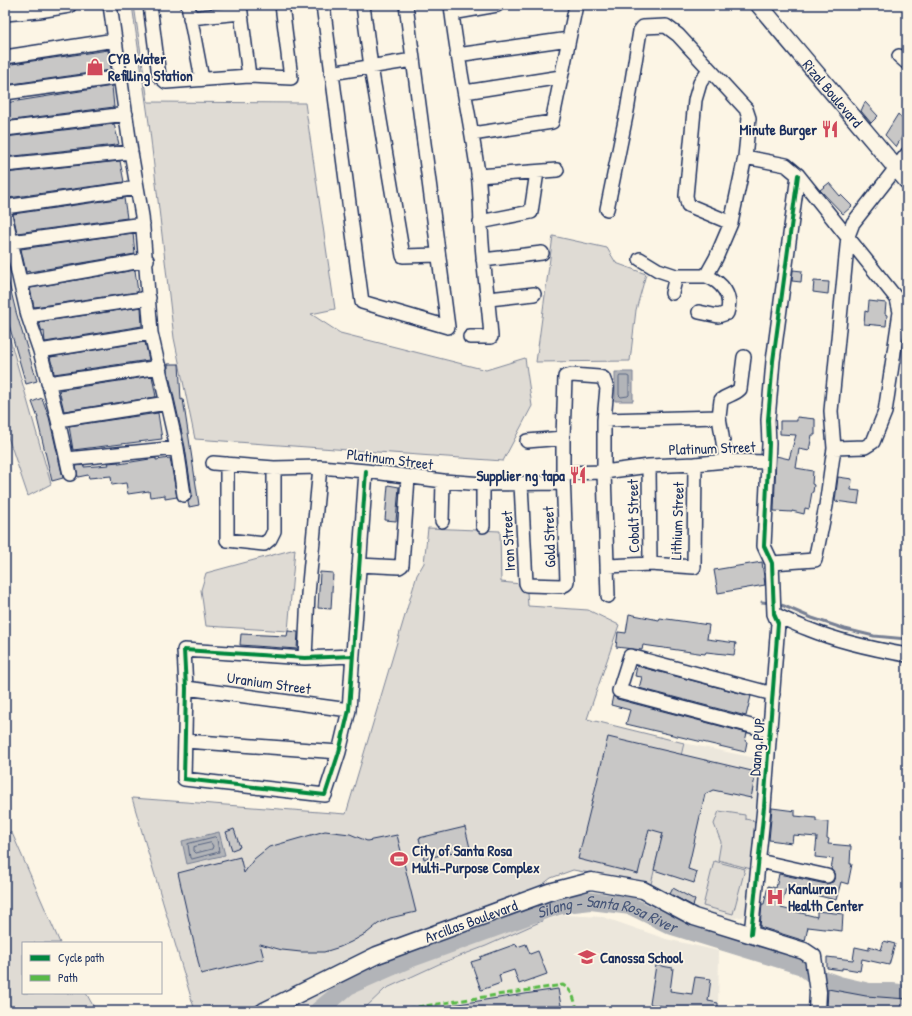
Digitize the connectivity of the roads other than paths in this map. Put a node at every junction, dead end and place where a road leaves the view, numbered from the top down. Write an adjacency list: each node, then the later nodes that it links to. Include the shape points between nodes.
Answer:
1 (72, 5): 11 (street)
2 (110, 5): 17 (street)
3 (150, 5): 27 (street, via 159,76 166,82)
4 (282, 5): 24 (street, via 291,78)
5 (322, 5): 23 (street)
6 (363, 5): 21 (street)
7 (406, 5): 20 (street)
8 (497, 5): 13 (street)
9 (576, 5): 16 (street)
10 (759, 5): 37 (main road, Rizal Boulevard)
11 (39, 8): 15 (street)
12 (241, 9): 14 (street); 24 (street)
13 (452, 9): 18 (street)
14 (189, 11): 27 (street)
15 (5, 14)
16 (569, 39): 18 (street); 26 (street)
17 (115, 40): 19 (street); 25 (street)
18 (457, 55): 28 (street)
19 (5, 57)
20 (413, 60): 21 (street); 53 (street)
21 (371, 67): 23 (street); 53 (street, via 403,256)
22 (709, 69): 35 (street, via 746,109 749,118); 45 (street, via 668,27 643,27 640,31); 48 (street, via 700,83 695,100 686,196 688,205)
23 (331, 73): 53 (street, via 362,302 448,327)
24 (249, 76): 27 (street)
25 (121, 77): 29 (street); 30 (street)
26 (561, 77): 28 (street); 32 (street, via 552,122)
27 (202, 79)
28 (465, 92): 32 (street)
29 (5, 93)
30 (126, 114): 31 (street); 33 (street)
31 (5, 129)
32 (472, 134): 41 (street)
33 (131, 152): 36 (street); 43 (street)
34 (907, 154): 37 (street)
35 (745, 157): 40 (street, via 786,165); 48 (street)
36 (5, 165)
37 (896, 168): 42 (main road, Rizal Boulevard); 50 (street, via 853,223)
38 (557, 170): 39 (street)
39 (537, 172): 41 (street); 47 (street, via 531,212)
40 (798, 175): 50 (street); 82 (street, Daang PUP, via 773,361)
41 (478, 176): 47 (street)
42 (907, 181)
43 (137, 188): 44 (street); 49 (street)
44 (5, 207)
45 (607, 209)
46 (5, 215): 51 (street)
47 (480, 222): 56 (street)
48 (731, 223): 58 (street)
49 (143, 224): 51 (street); 55 (street)
50 (848, 236): 79 (street, via 831,411); 79 (street, via 897,299 900,312 886,412 873,442 865,447)
51 (11, 242): 59 (street)
52 (542, 253): 56 (street)
53 (438, 255)
54 (640, 259): 57 (street, via 658,270)
55 (147, 260): 59 (street); 62 (street)
56 (483, 260): 63 (street)
57 (676, 276): 58 (street); 60 (street)
58 (706, 276): 64 (street, via 723,287 730,306 728,313 718,316)
59 (20, 282): 65 (street)
60 (672, 292)
61 (534, 294): 63 (street)
62 (150, 298): 65 (street); 66 (street)
63 (489, 299): 67 (street, via 491,337)
64 (699, 312)
65 (28, 316): 68 (street)
66 (151, 333): 68 (street); 70 (street)
67 (470, 337)
68 (40, 351): 71 (street)
69 (744, 357): 73 (street, via 740,389 721,400)
70 (160, 368): 71 (street); 72 (street)
71 (48, 383): 74 (street)
72 (167, 403): 74 (street); 78 (street)
73 (719, 416): 75 (street); 81 (street)
74 (58, 420): 80 (street)
75 (604, 420): 76 (street, Gold Street, via 607,388 603,378 568,376 565,378); 90 (street)
76 (563, 438): 77 (street); 93 (street, Gold Street)
77 (527, 441)
78 (177, 448): 80 (street); 97 (street)
79 (834, 448): 100 (street, via 815,560)
80 (67, 459): 91 (street)
81 (726, 461): 82 (street, Platinum Street); 85 (street, Platinum Street)
82 (767, 462): 100 (street, Daang PUP, via 764,546)
83 (213, 463): 84 (street, Platinum Street)
84 (227, 464): 88 (street, Platinum Street); 88 (street, via 227,540 264,544 274,531)
85 (694, 464): 86 (street, Platinum Street); 101 (street, Lithium Street, via 694,567)
86 (649, 466): 90 (street, Platinum Street); 101 (street, Cobalt Street)
87 (320, 467): 88 (street, Platinum Street); 89 (street, Platinum Street); 109 (street, via 308,594)
88 (274, 468)
89 (366, 471): 92 (street, Platinum Street); 102 (street)
90 (604, 472): 93 (street, Platinum Street); 103 (street)
91 (70, 474)
92 (408, 477): 94 (street, Platinum Street); 102 (street, via 402,565)
93 (563, 478): 96 (street, Platinum Street); 104 (street, Gold Street, via 567,580)
94 (443, 481): 95 (street, Platinum Street); 98 (street)
95 (483, 484): 96 (street, Platinum Street); 99 (street)
96 (521, 484): 104 (street, Iron Street, via 526,584)
97 (184, 495)
98 (442, 521)
99 (483, 526)
100 (772, 563): 106 (street, Daang PUP)
101 (650, 564): 103 (street, Lithium Street)
102 (359, 565): 108 (street)
103 (608, 566): 105 (street)
104 (562, 586)
105 (608, 596)
106 (774, 612): 107 (street, via 807,629 840,640); 111 (street, Daang PUP, via 778,623)
107 (907, 655)
108 (352, 656): 109 (street); 112 (street)
109 (305, 658): 110 (street, via 184,650)
110 (186, 688): 112 (street, Uranium Street); 114 (street)
111 (773, 694): 113 (street, Daang PUP); 113 (street, via 630,656 619,691)
112 (349, 710): 115 (street)
113 (770, 732): 116 (street, Daang PUP)
114 (185, 741): 115 (street); 115 (street, via 184,779 325,795)
115 (339, 752)
116 (758, 861): 117 (street); 118 (street, Daang PUP)
117 (827, 876)
118 (751, 934): 119 (main road, Arcillas Boulevard, via 694,917 643,890 591,881 549,892 377,955); 120 (main road, Arcillas Boulevard, via 804,951 813,957 818,992)
119 (264, 1011)
120 (817, 1011)

